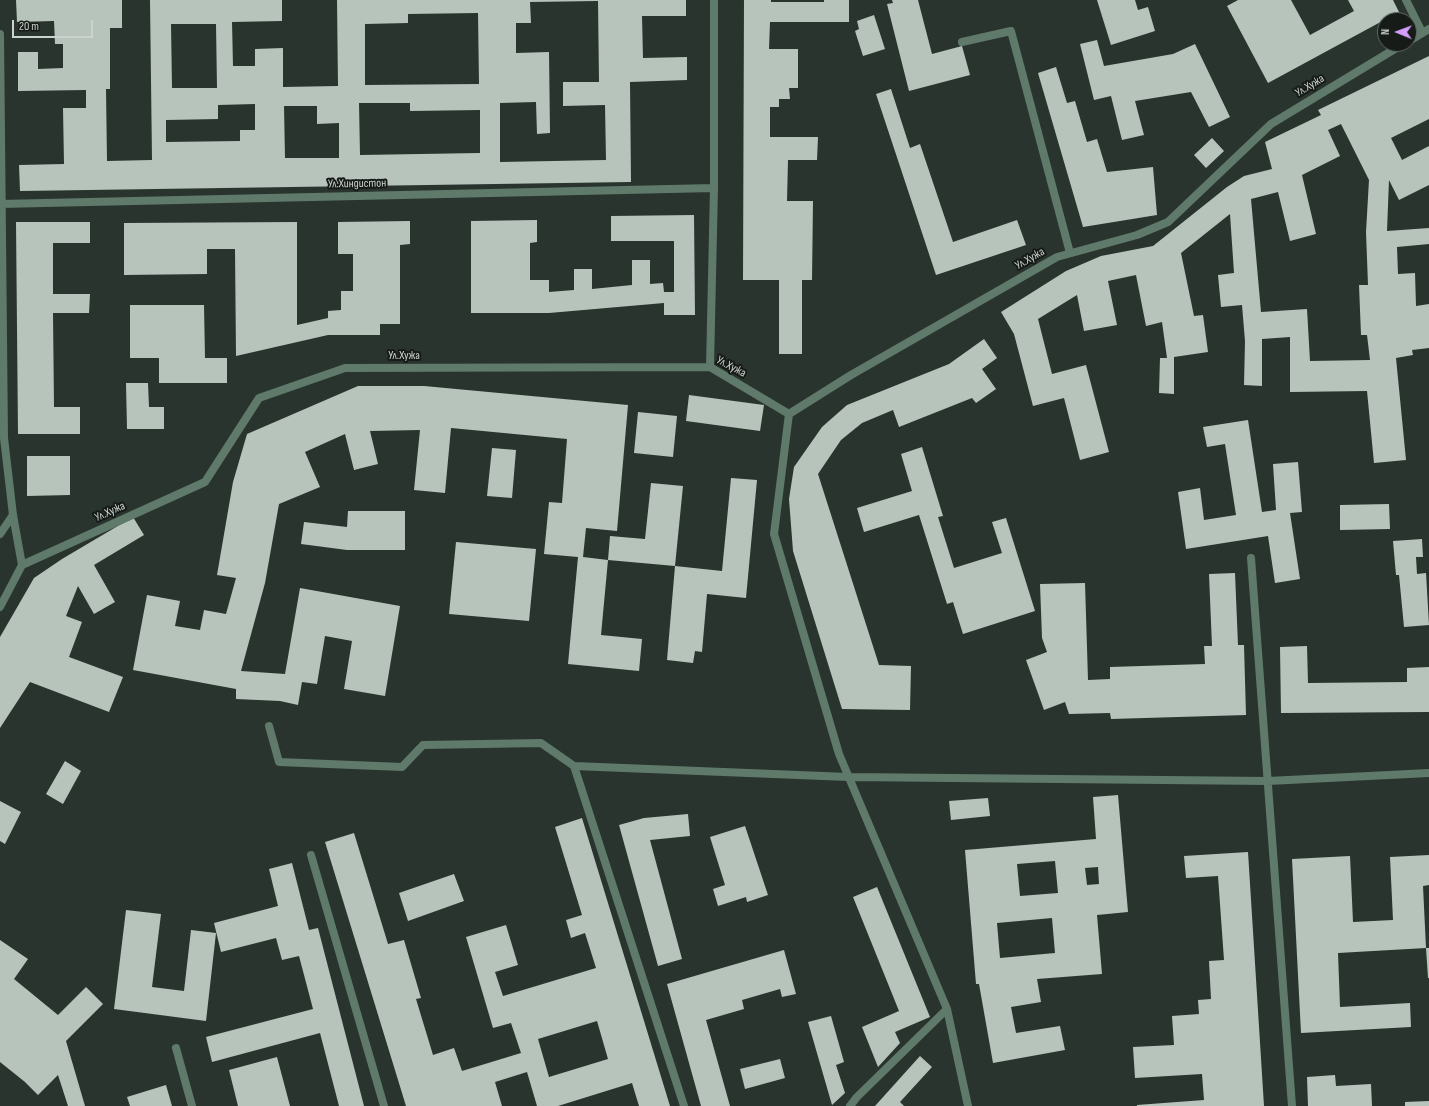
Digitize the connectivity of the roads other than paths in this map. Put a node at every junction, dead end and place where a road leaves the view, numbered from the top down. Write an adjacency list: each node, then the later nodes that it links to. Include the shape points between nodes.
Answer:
1 (714, 0): 8 (street)
2 (1406, 0): 3 (street)
3 (1426, 31): 5 (street)
4 (0, 34): 9 (street)
5 (1417, 36)
6 (962, 42): 10 (street, via 1011,31)
7 (1390, 52): 10 (street, Ул.Хужа, via 1271,124 1168,222 1137,235)
8 (714, 188): 9 (street, Ул.Хиндистон); 11 (street)
9 (1, 204): 13 (street, via 4,438)
10 (1070, 253): 12 (street, Ул.Хужа, via 1057,257 851,375)
11 (710, 367): 12 (street, Ул.Хужа); 16 (street, Ул.Хужа, via 345,368 259,398 205,482)
12 (789, 414): 21 (street, via 774,534)
13 (13, 515): 14 (street); 16 (street)
14 (0, 534)
15 (1251, 558): 22 (street)
16 (22, 565): 17 (street)
17 (0, 607)
18 (269, 726): 19 (street, via 279,762 402,768 423,745 541,743)
19 (574, 766): 21 (street); 28 (street)
20 (1429, 773): 22 (street)
21 (848, 777): 22 (street); 24 (street)
22 (1268, 780): 31 (street)
23 (311, 855): 27 (street)
24 (947, 1009): 29 (street); 30 (street)
25 (176, 1048): 26 (street)
26 (192, 1106)
27 (384, 1106)
28 (684, 1106)
29 (850, 1106)
30 (968, 1106)
31 (1292, 1106)

